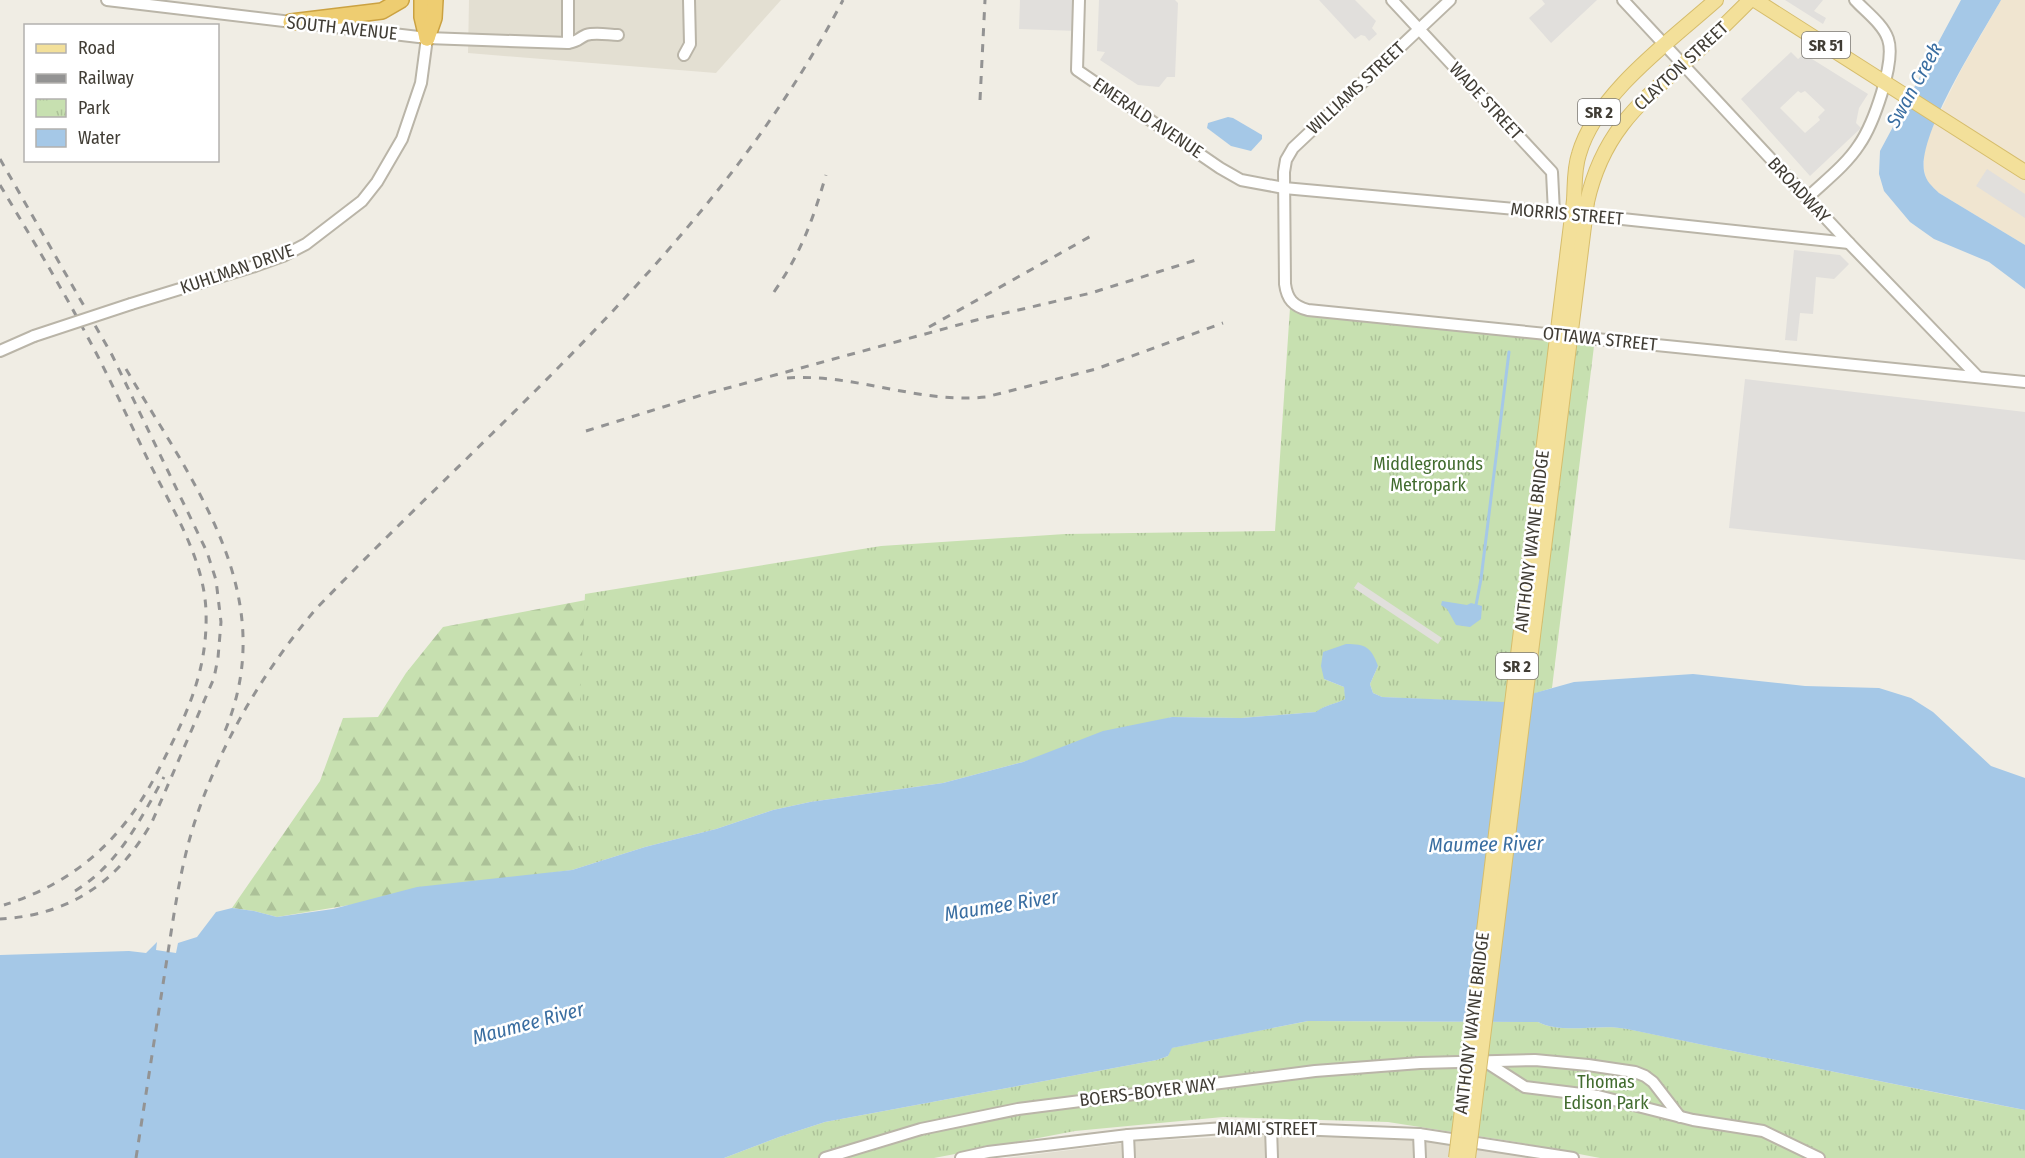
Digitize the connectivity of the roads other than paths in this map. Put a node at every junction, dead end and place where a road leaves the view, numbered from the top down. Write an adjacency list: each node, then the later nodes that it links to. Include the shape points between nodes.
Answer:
1 (107, 0): 14 (street, SOUTH AVENUE)
2 (401, 0): 14 (highway, via 382,11)
3 (422, 0): 17 (highway)
4 (435, 0): 17 (highway)
5 (568, 0): 18 (street)
6 (689, 0): 20 (street, via 690,44)
7 (1079, 0): 24 (street, EMERALD AVENUE, via 1077,70 1231,175)
8 (1392, 0): 15 (street, WADE STREET)
9 (1450, 0): 15 (street, WILLIAMS STREET)
10 (1623, 0): 19 (street, BROADWAY)
11 (1716, 0): 19 (main road, CLAYTON STREET / SR 2)
12 (1753, 0): 21 (main road, CLAYTON STREET / SR 2); 22 (main road, SR 51)
13 (1855, 0): 22 (street, via 1888,39)
14 (291, 22): 17 (street, SOUTH AVENUE)
15 (1419, 29): 24 (street, WILLIAMS STREET, via 1293,148 1286,160); 27 (street, WADE STREET, via 1552,172)
16 (618, 36): 18 (street, SOUTH AVENUE, via 586,35)
17 (427, 38): 18 (street, SOUTH AVENUE); 29 (street, KUHLMAN DRIVE, bridge, via 421,83 402,139 377,182 362,201 306,244 255,266 34,336)
18 (573, 42)
19 (1665, 45): 21 (street, BROADWAY); 26 (main road, CLAYTON STREET / SR 2, via 1615,92 1591,126 1576,167)
20 (684, 55)
21 (1682, 64): 25 (street, BROADWAY); 26 (main road, CLAYTON STREET / SR 2, via 1643,99 1615,134)
22 (1884, 83): 23 (main road, SR 51); 25 (street, via 1858,147)
23 (2025, 172)
24 (1284, 188): 27 (street, MORRIS STREET); 30 (street, OTTAWA STREET, via 1286,292 1294,304 1308,310)
25 (1807, 198): 28 (street, BROADWAY)
26 (1581, 201): 35 (main road, ANTHONY WAYNE BRIDGE / SR 2, bridge)
27 (1554, 213): 28 (street, MORRIS STREET)
28 (1849, 243): 30 (street, BROADWAY)
29 (0, 351)
30 (1978, 377): 31 (street, OTTAWA STREET)
31 (2025, 381)
32 (1477, 1061): 33 (street, BOERS-BOYER WAY, via 1487,1062 1525,1087 1598,1096); 33 (street, BOERS-BOYER WAY, via 1534,1060 1635,1072 1653,1082); 40 (street, BOERS-BOYER WAY, via 1339,1069 1070,1101 928,1127)
33 (1680, 1117): 48 (street, BOERS-BOYER WAY, via 1763,1131)
34 (1271, 1128): 36 (street, MIAMI STREET); 37 (street, MIAMI STREET); 43 (street)
35 (1465, 1131): 45 (main road, SR 2, bridge); 46 (main road, SR 2, bridge)
36 (1419, 1134): 39 (street, MIAMI STREET); 44 (street)
37 (1128, 1135): 38 (street, MIAMI STREET); 42 (street)
38 (989, 1155): 41 (street, MIAMI STREET)
39 (1561, 1157): 47 (street, MIAMI STREET)
40 (825, 1158)
41 (961, 1158)
42 (1129, 1158)
43 (1272, 1158)
44 (1420, 1158)
45 (1456, 1158)
46 (1468, 1158)
47 (1573, 1158)
48 (1819, 1158)

